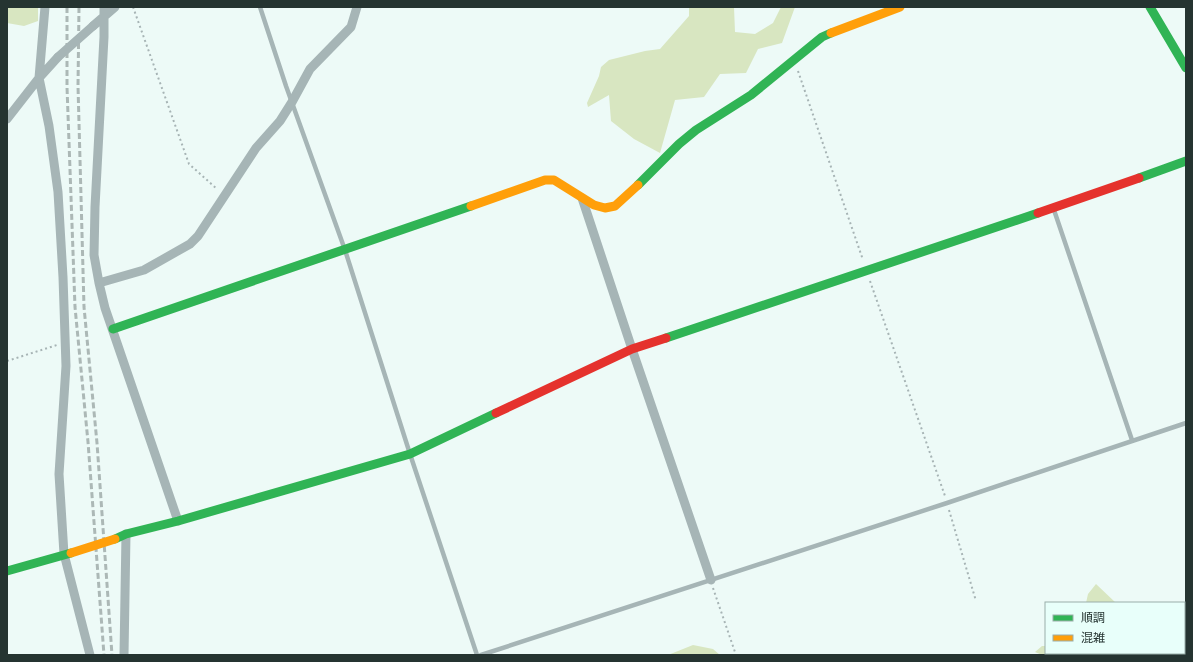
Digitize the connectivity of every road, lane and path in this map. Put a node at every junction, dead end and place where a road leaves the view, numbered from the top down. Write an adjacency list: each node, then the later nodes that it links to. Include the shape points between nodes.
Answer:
1 (46, 7): 11 (street)
2 (115, 7): 8 (street)
3 (133, 7): 15 (path, via 189,164)
4 (260, 7): 12 (lane)
5 (357, 7): 12 (street, via 351,27 310,69)
6 (900, 7): 9 (street, via 822,37)
7 (1150, 7): 10 (street)
8 (104, 12): 11 (street, bridge); 20 (street, via 94,207 94,255)
9 (794, 59): 16 (street, via 751,95 685,139 615,206 601,208); 19 (path)
10 (1186, 68)
11 (39, 78): 13 (street); 22 (street, via 58,192)
12 (292, 102): 15 (street); 18 (lane)
13 (7, 119)
14 (1186, 161): 17 (street)
15 (224, 195): 20 (street, via 198,236 190,244 144,270)
16 (582, 198): 18 (street, via 554,180 545,180); 23 (street)
17 (1053, 208): 19 (street); 26 (lane)
18 (344, 250): 21 (street); 27 (lane)
19 (867, 271): 23 (street); 28 (path)
20 (99, 283): 21 (street)
21 (113, 329): 29 (street)
22 (66, 342): 24 (path); 31 (street, via 59,474)
23 (632, 349): 27 (street); 33 (street)
24 (7, 361)
25 (1186, 423): 26 (lane)
26 (1132, 440): 28 (lane)
27 (410, 454): 29 (street); 37 (lane)
28 (947, 503): 33 (lane); 34 (path)
29 (178, 521): 30 (street)
30 (126, 534): 31 (street, bridge); 36 (street)
31 (67, 553): 32 (street); 35 (street)
32 (7, 571)
33 (711, 580): 38 (lane); 39 (path)
34 (976, 601)
35 (90, 655)
36 (124, 655)
37 (477, 655)
38 (480, 655)
39 (736, 655)

